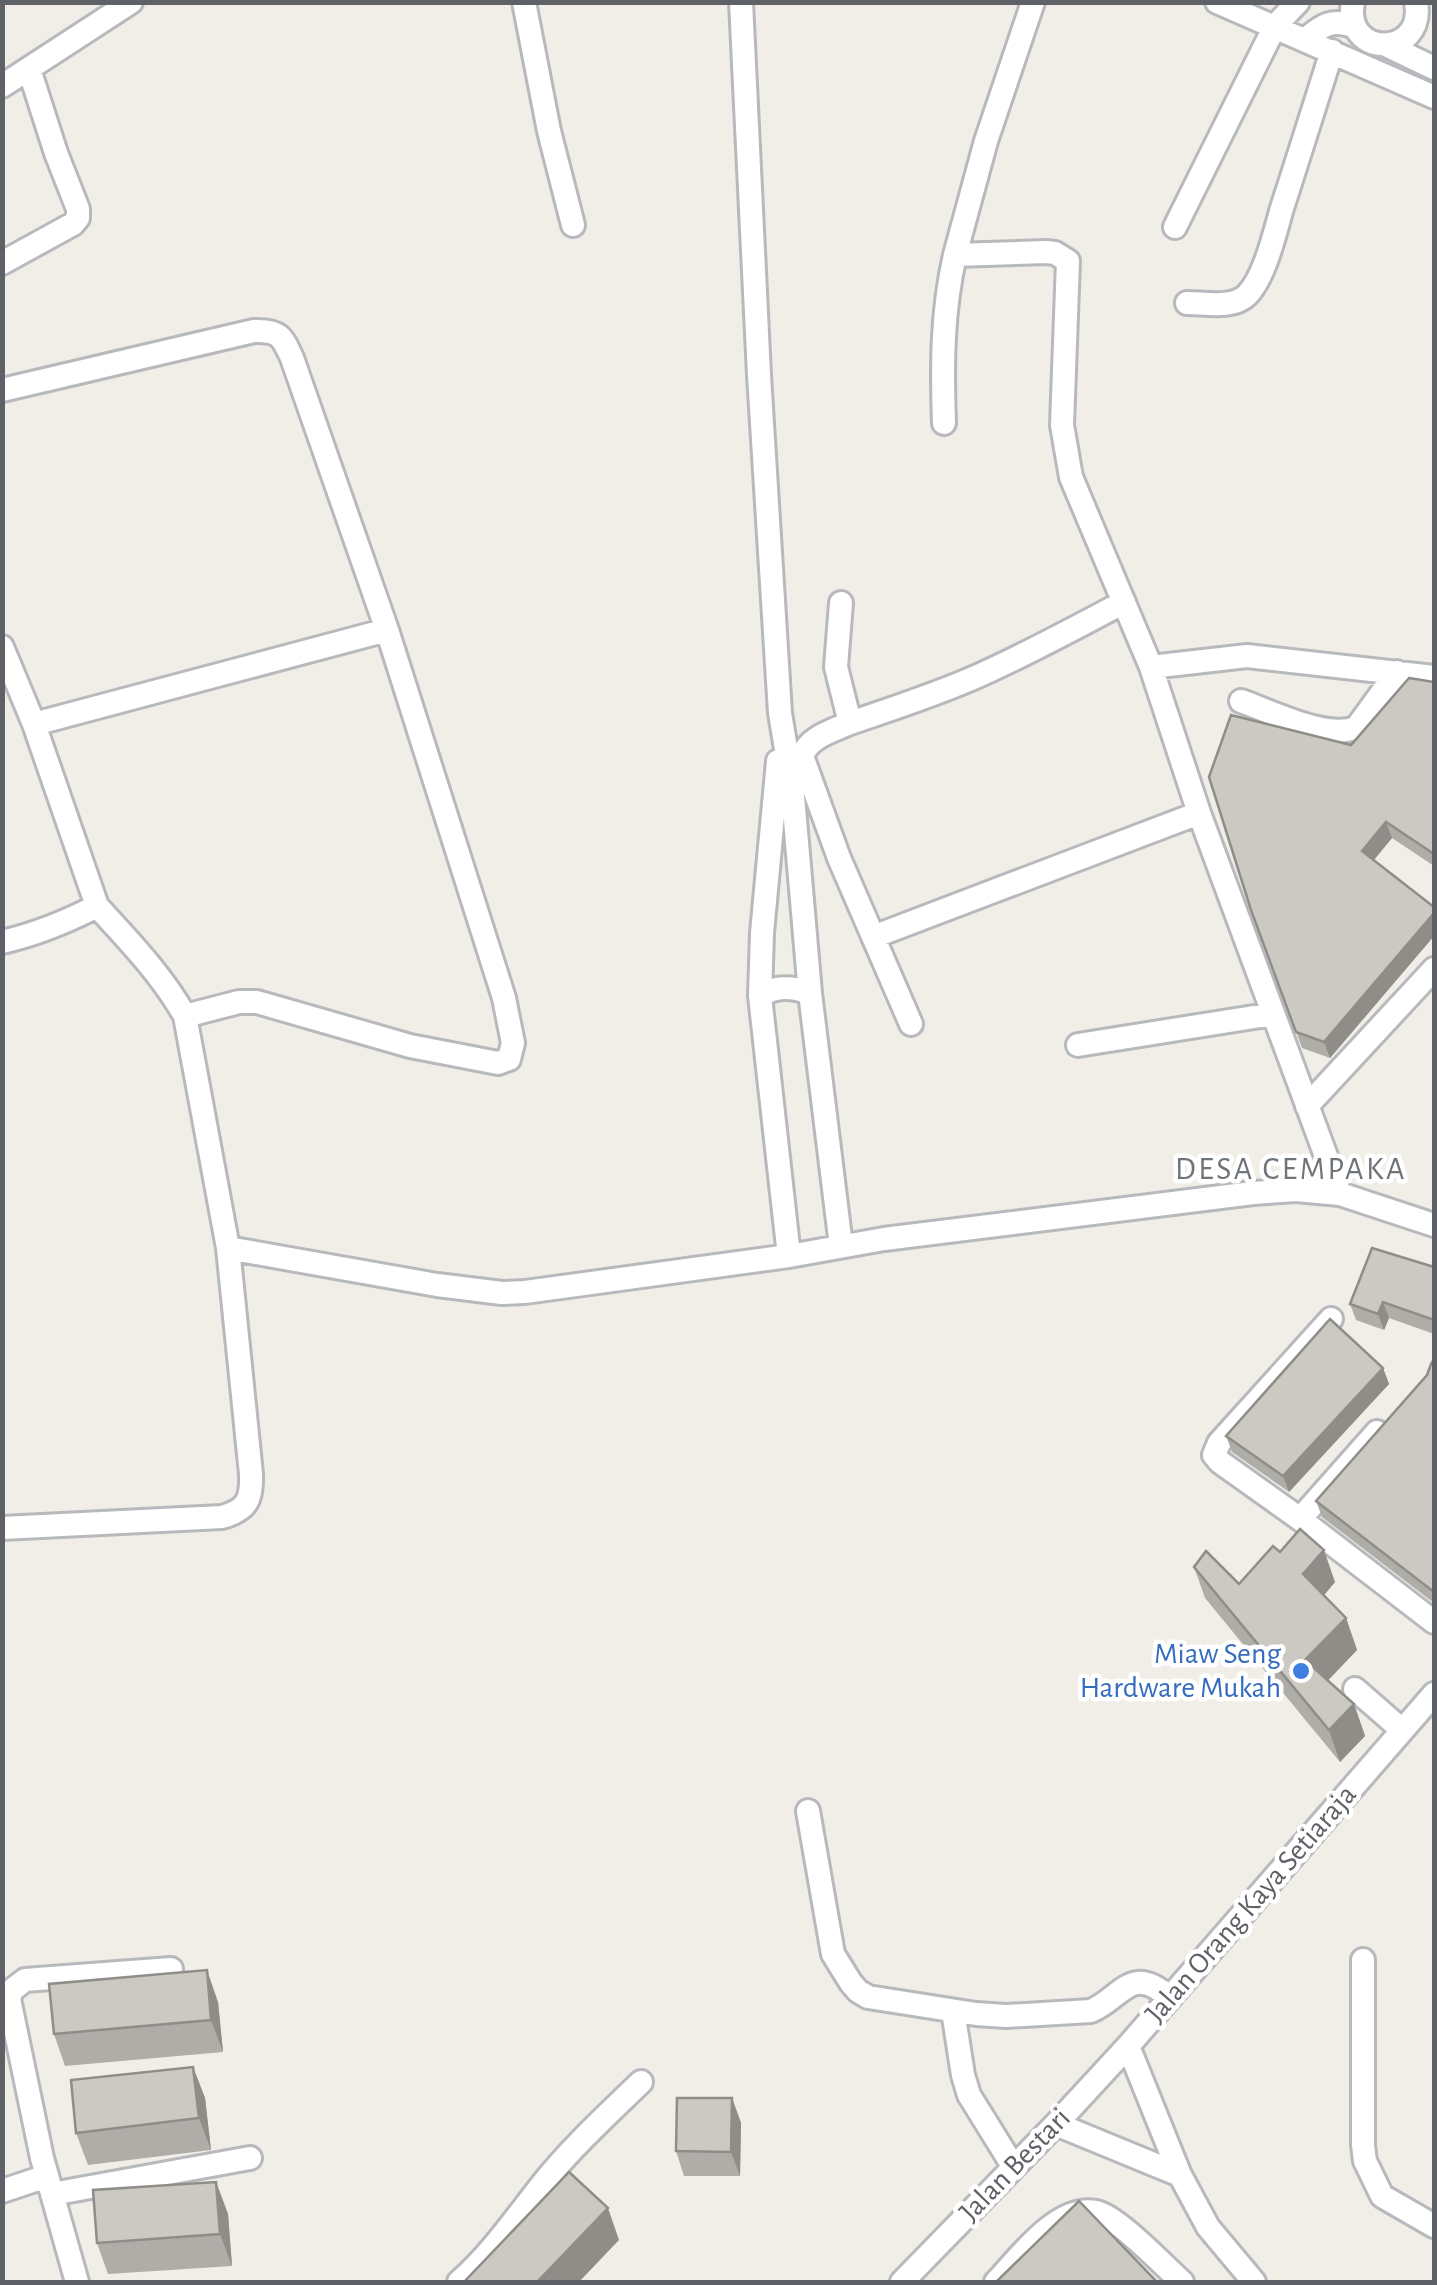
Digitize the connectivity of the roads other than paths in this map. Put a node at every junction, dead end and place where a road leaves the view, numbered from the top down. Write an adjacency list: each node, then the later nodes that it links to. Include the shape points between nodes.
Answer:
1 (131, 2): 16 (street)
2 (524, 2): 19 (street)
3 (741, 2): 34 (street)
4 (1033, 2): 21 (street)
5 (1217, 2): 10 (street)
6 (1298, 2): 10 (street)
7 (1352, 2): 11 (street)
8 (1416, 2): 13 (street, via 1410,33)
9 (1332, 12): 11 (street); 12 (street)
10 (1275, 26): 12 (street); 20 (street)
11 (1354, 28): 13 (street)
12 (1305, 40): 14 (street)
13 (1386, 46): 15 (street)
14 (1332, 51): 18 (street); 23 (street, via 1251,290 1228,303)
15 (1434, 68)
16 (28, 70): 17 (street); 22 (street, via 78,218)
17 (2, 86)
18 (1434, 97)
19 (573, 225)
20 (1175, 227)
21 (955, 255): 25 (street, via 946,297); 26 (street, via 1046,252 1068,261 1065,452)
22 (2, 263)
23 (1187, 303)
24 (2, 390): 28 (street, via 254,331 280,334)
25 (944, 423)
26 (1124, 602): 30 (street); 35 (street, via 976,677)
27 (841, 603): 35 (street, via 836,668)
28 (387, 630): 36 (street); 45 (street, via 508,1013 509,1059 498,1063 425,1049 258,1002)
29 (2, 647): 36 (street)
30 (1151, 667): 31 (street, via 1248,656); 37 (street)
31 (1398, 672): 32 (street); 33 (street, via 1348,732)
32 (1434, 677)
33 (1241, 701)
34 (780, 713): 42 (street); 43 (street)
35 (850, 723): 39 (street, via 812,740 802,756)
36 (34, 724): 38 (street)
37 (1199, 814): 39 (street); 44 (street)
38 (97, 906): 40 (street); 45 (street)
39 (873, 937): 46 (street)
40 (2, 942)
41 (1434, 969): 48 (street)
42 (810, 993): 43 (street, via 782,988); 51 (street)
43 (760, 996): 53 (street)
44 (1274, 1014): 47 (street); 48 (street)
45 (185, 1016): 52 (street)
46 (911, 1024)
47 (1078, 1045)
48 (1307, 1106): 49 (street)
49 (1340, 1194): 50 (street); 51 (street, via 1275,1190)
50 (1434, 1225)
51 (841, 1246): 53 (street)
52 (228, 1248): 53 (street, via 502,1293); 57 (street, via 252,1486 246,1506 222,1517)
53 (789, 1256)
54 (1330, 1319): 56 (street, via 1214,1450 1220,1462)
55 (1397, 1409): 56 (street)
56 (1300, 1519): 58 (street)
57 (2, 1528)
58 (1434, 1622)
59 (1355, 1689): 61 (street)
60 (1434, 1694): 61 (street, Jalan Orang Kaya Setiaraja)
61 (1402, 1730): 65 (street, Jalan Orang Kaya Setiaraja)
62 (808, 1811): 66 (street, via 833,1954 851,1983 868,1997)
63 (1363, 1960): 75 (street, via 1365,2161 1388,2201)
64 (171, 1970): 73 (street, via 25,1980 12,1990)
65 (1170, 1998): 66 (street, via 1152,1985 1134,1983 1103,2006 1075,2014); 67 (street, Jalan Orang Kaya Setiaraja)
66 (953, 2011): 71 (street, via 969,2095)
67 (1128, 2046): 69 (street, Jalan Bestari); 72 (street, Jalan Orang Kaya Setiaraja)
68 (641, 2082): 78 (street, via 590,2130)
69 (1056, 2124): 71 (street, Jalan Bestari); 72 (street)
70 (250, 2158): 73 (street)
71 (1013, 2166): 79 (street, Jalan Bestari)
72 (1180, 2176): 76 (street, Jalan Orang Kaya Setiaraja)
73 (50, 2185): 74 (street); 77 (street)
74 (2, 2191)
75 (1434, 2226)
76 (1247, 2280)
77 (77, 2282)
78 (459, 2282)
79 (902, 2282)
80 (996, 2282): 81 (street, via 1046,2230 1083,2212 1121,2227)
81 (1182, 2282)

